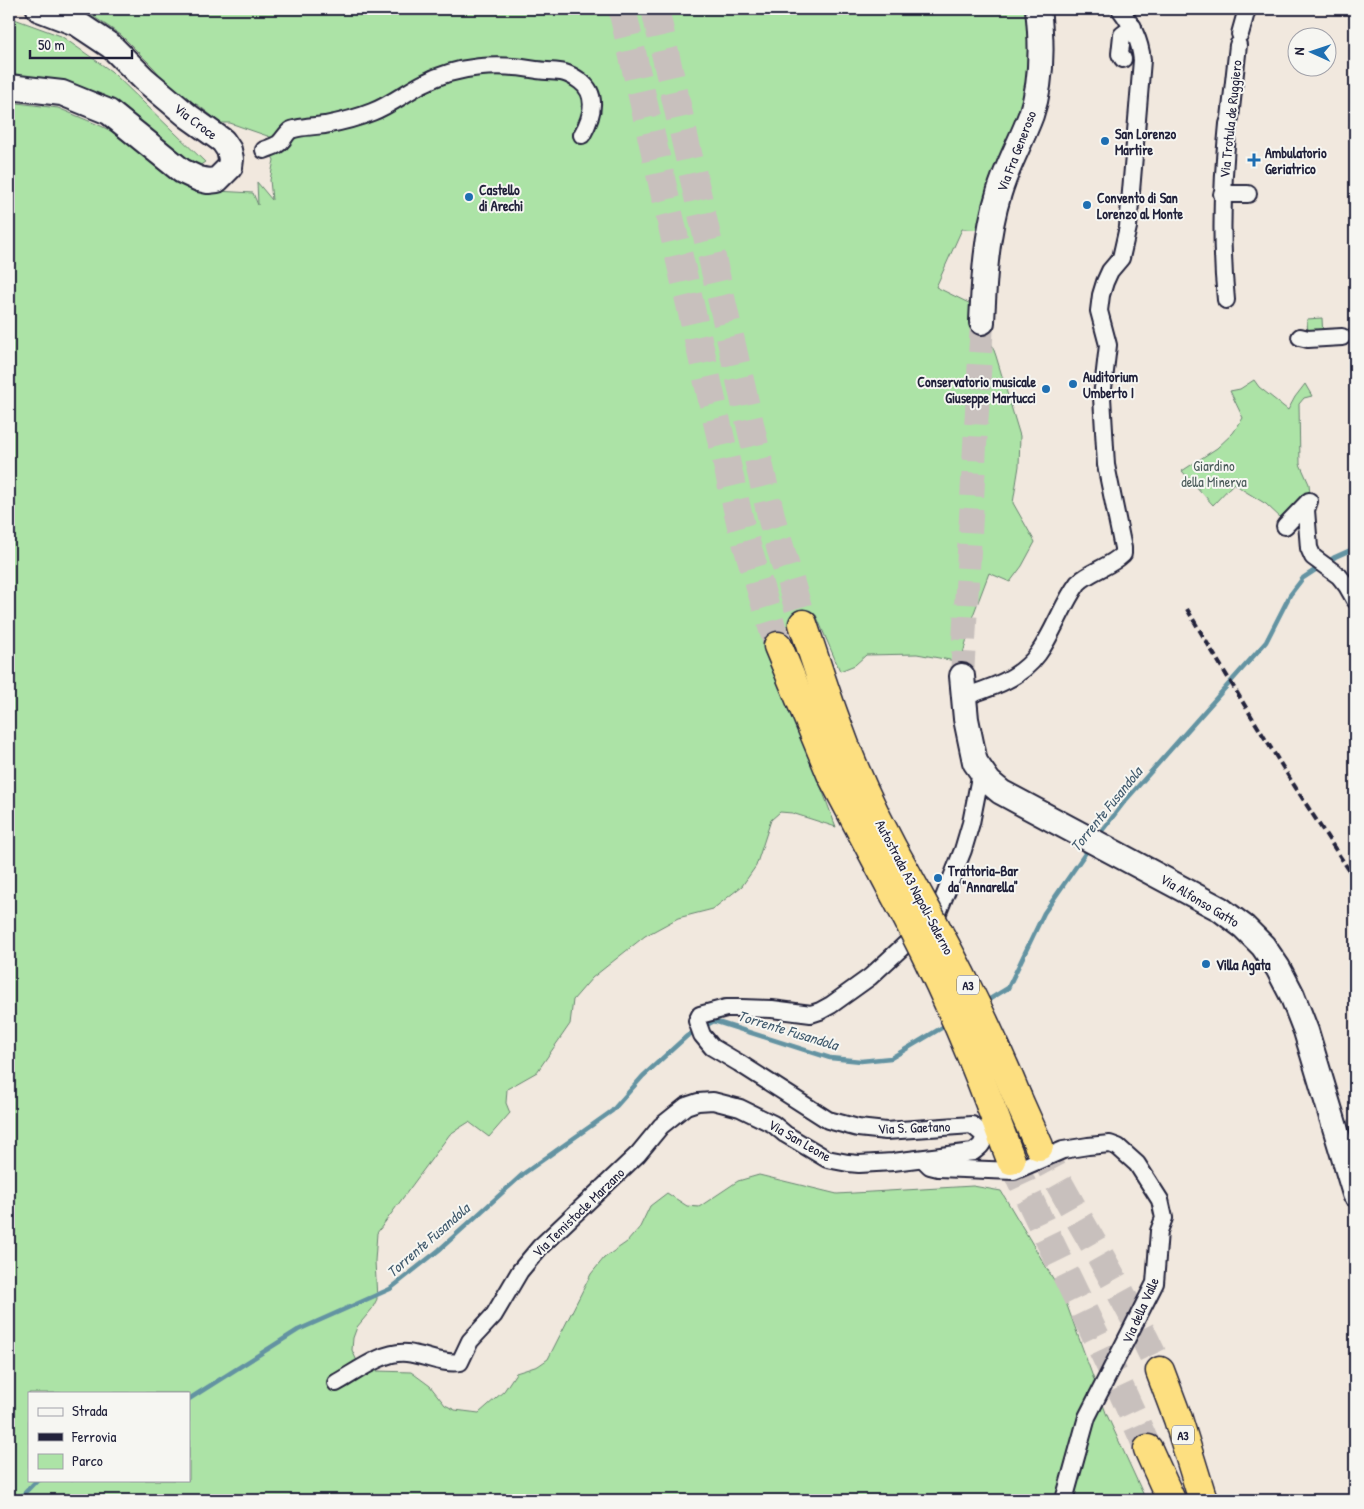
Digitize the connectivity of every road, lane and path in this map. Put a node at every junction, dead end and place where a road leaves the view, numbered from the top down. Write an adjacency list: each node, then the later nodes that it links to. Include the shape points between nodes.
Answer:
1 (39, 9): 7 (main road, Via Croce, via 78,24 111,46 144,80 223,141 229,150 230,167 217,180 199,179 182,171 109,112 62,93)
2 (1038, 9): 13 (main road, Via Fra Generoso, via 1040,52 1037,93 998,194 984,263)
3 (1120, 9): 5 (street)
4 (1247, 9): 10 (street, Via Trotula de Ruggiero, via 1239,40)
5 (1133, 27): 6 (street, via 1122,35 1120,54); 20 (street, via 1142,60 1128,227 1121,258 1110,271 1103,288 1099,311 1108,345 1102,397 1106,465 1123,554 1078,583 1031,662 995,687)
6 (1123, 59)
7 (9, 86)
8 (582, 135): 9 (street, via 593,112 593,102 586,85 563,71 496,66 471,68 437,77 375,111 291,130 278,144)
9 (264, 150)
10 (1222, 194): 11 (street); 12 (street, Via Trotula de Ruggiero, via 1222,264)
11 (1248, 194)
12 (1226, 300)
13 (982, 322)
14 (1300, 337): 15 (street)
15 (1342, 337)
16 (1285, 526): 17 (street, via 1309,501 1306,510 1308,542 1313,557 1336,574)
17 (1355, 600)
18 (803, 624): 21 (highway, Autostrada A3 Napoli-Salerno / A3, via 818,668)
19 (778, 646): 21 (highway, Autostrada A3 Napoli-Salerno / A3, via 792,681)
20 (962, 687): 22 (main road, via 972,752)
21 (842, 770): 23 (highway, Autostrada A3 Napoli-Salerno / A3, via 894,852)
22 (981, 772): 26 (street, Via S. Gaetano, via 963,850 937,916 870,977 820,1012 726,1008 700,1015 702,1032 712,1047 833,1122 886,1131 967,1125 984,1135 984,1143 973,1152); 28 (main road, Via Alfonso Gatto, via 1001,792 1220,908 1244,926 1262,946 1278,968 1304,1023)
23 (899, 881): 25 (highway, Autostrada A3 Napoli-Salerno / A3, bridge, via 974,997); 27 (highway, Autostrada A3 Napoli-Salerno / A3, bridge)
24 (680, 1109): 26 (street, Via San Leone, via 705,1101 740,1108 773,1124 827,1159 859,1164); 30 (street, Via Temistocle Marzano, via 638,1154 540,1247 520,1271 494,1315 470,1341 460,1362 395,1352)
25 (1039, 1146)
26 (924, 1160): 32 (street, Via della Valle, via 938,1168 1011,1171 1063,1150 1110,1144 1137,1164 1160,1200 1164,1218 1159,1231 1155,1283 1087,1417)
27 (1011, 1160)
28 (1355, 1194)
29 (1160, 1371): 34 (highway, A3)
30 (336, 1383)
31 (1148, 1448): 33 (highway)
32 (1064, 1500)
33 (1171, 1500)
34 (1203, 1500)

